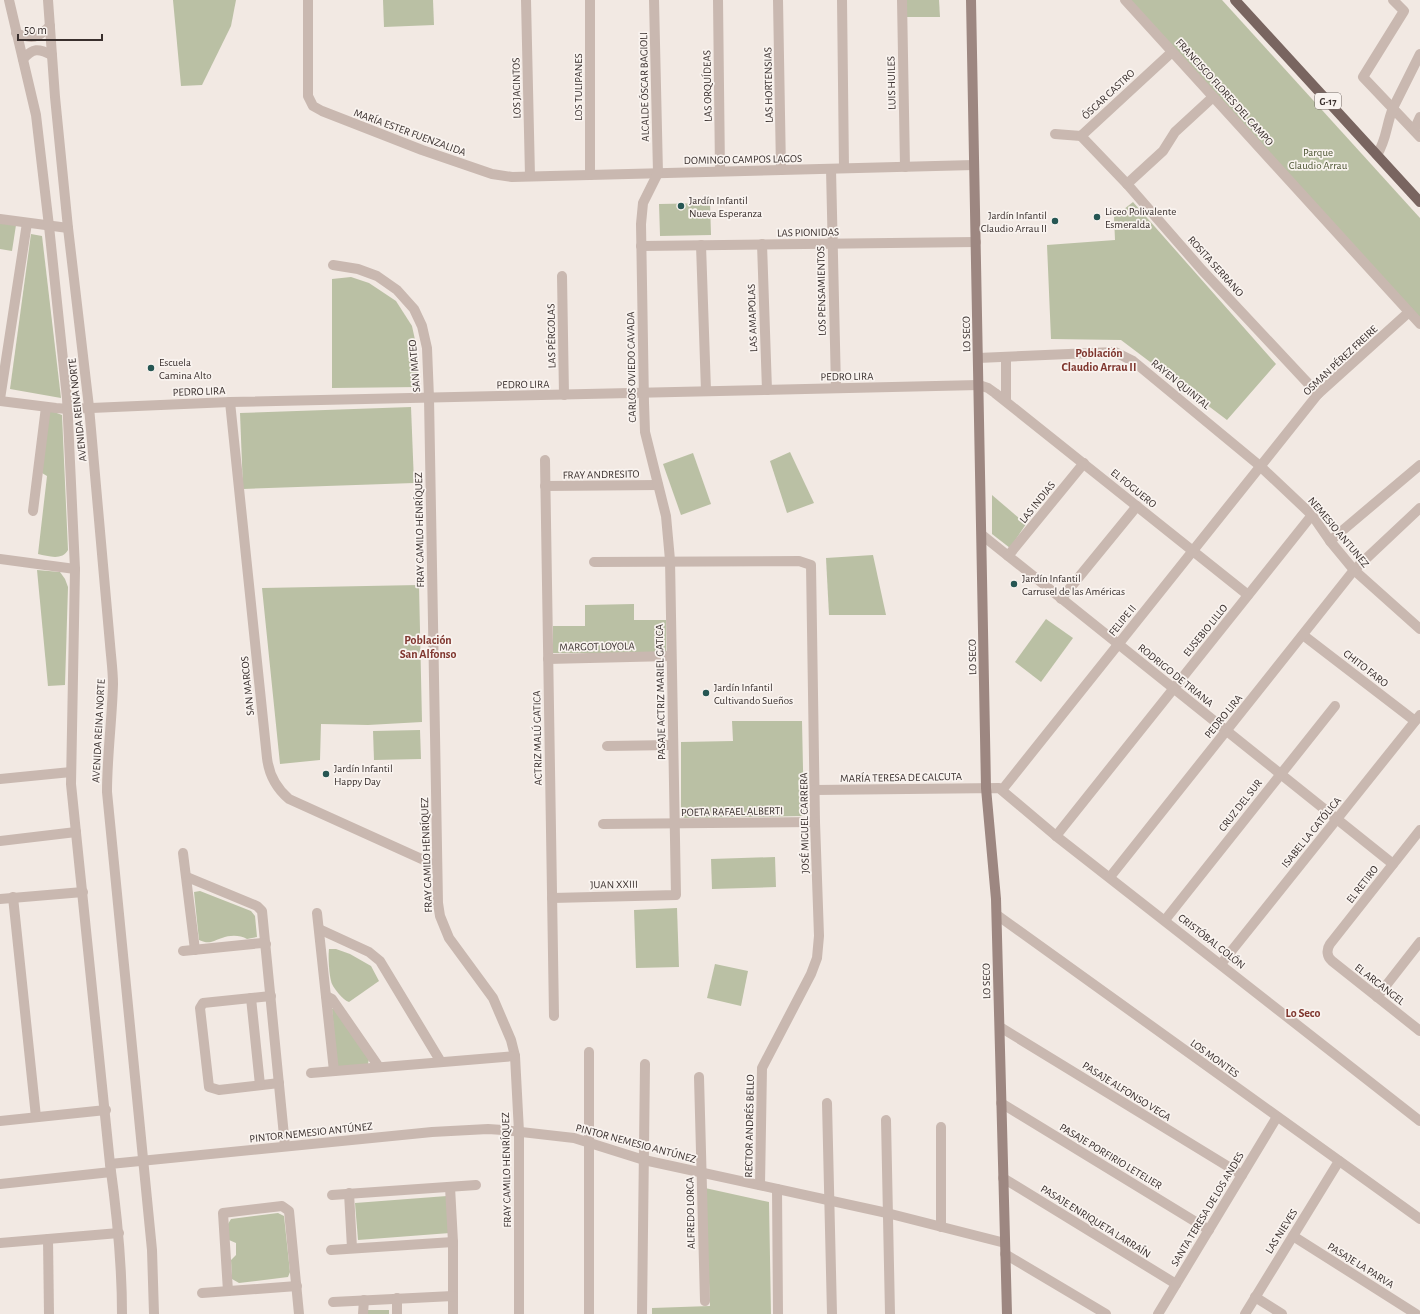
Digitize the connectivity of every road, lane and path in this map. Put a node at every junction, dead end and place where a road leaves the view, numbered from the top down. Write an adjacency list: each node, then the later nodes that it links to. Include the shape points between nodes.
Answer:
1 (9, 0): 16 (street, AVENIDA REINA NORTE)
2 (48, 0): 15 (street, AVENIDA REINA NORTE)
3 (308, 0): 37 (street, MARÍA ESTER FUENZALIDA, via 308,96 312,106 429,152 492,174)
4 (526, 0): 36 (street, LOS JACINTOS)
5 (590, 0): 35 (street, LOS TULIPANES)
6 (654, 0): 34 (street, ALCALDE ÓSCAR BAGIOLI)
7 (718, 0): 33 (street, LAS ORQUÍDEAS)
8 (778, 0): 32 (street, LAS HORTENSIAS)
9 (842, 0): 31 (street)
10 (902, 0): 29 (street, LUIS HUILES)
11 (971, 0): 28 (main road, LO SECO)
12 (1124, 0): 17 (street, FRANCISCO FLORES DEL CAMPO)
13 (1235, 0): 27 (main road, G-17)
14 (1392, 0): 22 (street, via 1404,10 1363,77)
15 (50, 26): 16 (street, via 41,35 34,37); 19 (street, AVENIDA REINA NORTE)
16 (16, 32): 20 (street, AVENIDA REINA NORTE)
17 (1172, 52): 21 (street, FRANCISCO FLORES DEL CAMPO); 26 (street, ÓSCAR CASTRO)
18 (1420, 54): 22 (street)
19 (52, 55): 20 (street, via 36,50); 43 (street, AVENIDA REINA NORTE)
20 (23, 59): 42 (street, AVENIDA REINA NORTE, via 36,114)
21 (1213, 97): 38 (street, via 1175,132 1163,151); 51 (street, FRANCISCO FLORES DEL CAMPO)
22 (1393, 108): 25 (street); 27 (street, via 1384,141)
23 (1420, 117): 25 (street)
24 (1055, 134): 26 (street, ÓSCAR CASTRO)
25 (1417, 134)
26 (1081, 136): 38 (street, ROSITA SERRANO)
27 (1377, 155): 39 (main road, G-17)
28 (974, 165): 29 (street, DOMINGO CAMPOS LAGOS); 44 (main road, LO SECO)
29 (904, 167): 31 (street, DOMINGO CAMPOS LAGOS)
30 (831, 168): 31 (street, DOMINGO CAMPOS LAGOS); 32 (street, DOMINGO CAMPOS LAGOS); 46 (street, LOS PENSAMIENTOS)
31 (844, 168)
32 (781, 170): 33 (street, DOMINGO CAMPOS LAGOS)
33 (720, 171): 34 (street, DOMINGO CAMPOS LAGOS)
34 (658, 173): 35 (street, DOMINGO CAMPOS LAGOS); 48 (street, CARLOS OVIEDO CAVADA, via 643,203)
35 (590, 175): 36 (street, DOMINGO CAMPOS LAGOS)
36 (530, 176): 37 (street, DOMINGO CAMPOS LAGOS)
37 (512, 177)
38 (1126, 184): 60 (street, ROSITA SERRANO)
39 (1420, 202)
40 (0, 219): 41 (street)
41 (27, 223): 42 (street); 63 (street)
42 (49, 226): 43 (street); 68 (street, AVENIDA REINA NORTE)
43 (68, 228): 67 (street, AVENIDA REINA NORTE)
44 (976, 242): 46 (street, LAS PIONIDAS); 53 (main road, LO SECO)
45 (762, 244): 46 (street, LAS PIONIDAS); 47 (street, LAS PIONIDAS); 57 (street, LAS AMAPOLAS)
46 (832, 244): 56 (street, LOS PENSAMIENTOS)
47 (701, 245): 48 (street, LAS PIONIDAS); 58 (street)
48 (641, 246): 59 (street, CARLOS OVIEDO CAVADA)
49 (333, 265): 62 (street, SAN MATEO, via 358,269 376,276 397,290 414,309 422,326 427,348)
50 (562, 276): 61 (street, LAS PÉRGOLAS)
51 (1409, 312): 52 (street, FRANCISCO FLORES DEL CAMPO); 60 (street, OSMAN PÉREZ FREIRE)
52 (1420, 324)
53 (978, 358): 54 (street, RAYEN QUINTAL); 55 (main road, LO SECO)
54 (1006, 358): 64 (street); 72 (street, RAYEN QUINTAL, via 1115,352 1133,361)
55 (979, 385): 56 (street, PEDRO LIRA); 64 (street, EL FOGUERO, via 988,388); 79 (main road, LO SECO)
56 (836, 388): 57 (street, PEDRO LIRA)
57 (767, 390): 58 (street, PEDRO LIRA)
58 (706, 391): 59 (street, PEDRO LIRA)
59 (644, 393): 61 (street, PEDRO LIRA); 73 (street, CARLOS OVIEDO CAVADA, via 645,432)
60 (1318, 394): 72 (street, OSMAN PÉREZ FREIRE)
61 (564, 395): 62 (street, PEDRO LIRA)
62 (429, 398): 65 (street, PEDRO LIRA); 117 (street, FRAY CAMILO HENRÍQUEZ)
63 (0, 400): 66 (street, PEDRO LIRA)
64 (1006, 401): 70 (street, EL FOGUERO)
65 (230, 402): 67 (street, PEDRO LIRA); 117 (street, SAN MARCOS, via 270,774 289,799)
66 (46, 407): 68 (street, PEDRO LIRA); 77 (street)
67 (89, 407): 68 (street, PEDRO LIRA); 166 (street, AVENIDA REINA NORTE, via 113,683 107,792)
68 (68, 409): 86 (street, AVENIDA REINA NORTE)
69 (545, 460): 74 (street, ACTRIZ MALÚ GATICA)
70 (1084, 464): 75 (street, EL FOGUERO); 82 (street, LAS INDIAS)
71 (1420, 465): 80 (street)
72 (1260, 466): 78 (street, NEMESIO ANTUNEZ); 81 (street, FELIPE II)
73 (658, 485): 74 (street, FRAY ANDRESITO); 84 (street, CARLOS OVIEDO CAVADA, via 666,516)
74 (545, 486): 94 (street, ACTRIZ MALÚ GATICA)
75 (1137, 506): 81 (street, EL FOGUERO); 89 (street)
76 (1420, 508): 87 (street, PEDRO LIRA)
77 (33, 511)
78 (1312, 515): 80 (street, NEMESIO ANTUNEZ); 88 (street, EUSEBIO LILLO)
79 (982, 535): 82 (street, RODRIGO DE TRIANA); 104 (main road, LO SECO)
80 (1330, 541): 87 (street, NEMESIO ANTUNEZ)
81 (1192, 550): 88 (street, EL FOGUERO); 92 (street, FELIPE II)
82 (1008, 556): 89 (street, RODRIGO DE TRIANA)
83 (0, 559): 86 (street)
84 (670, 560): 85 (street); 93 (street, PASAJE ACTRIZ MARIEL GATICA); 105 (street, JOSÉ MIGUEL CARRERA, via 799,560 811,565)
85 (594, 562)
86 (75, 569): 101 (street, AVENIDA REINA NORTE)
87 (1354, 570): 90 (street, NEMESIO ANTUNEZ); 91 (street, PEDRO LIRA)
88 (1248, 595): 95 (street, EUSEBIO LILLO)
89 (1061, 599): 92 (street, RODRIGO DE TRIANA)
90 (1420, 629)
91 (1303, 635): 97 (street, CHITO FARO); 98 (street, PEDRO LIRA)
92 (1118, 644): 95 (street, RODRIGO DE TRIANA); 106 (street, FELIPE II)
93 (671, 656): 94 (street, MARGOT LOYOLA); 99 (street, PASAJE ACTRIZ MARIEL GATICA)
94 (548, 659): 123 (street, ACTRIZ MALÚ GATICA)
95 (1174, 689): 98 (street, RODRIGO DE TRIANA); 113 (street, EUSEBIO LILLO)
96 (1335, 706): 102 (street, CRUZ DEL SUR)
97 (1417, 718): 107 (street, ISABEL LA CATÓLICA)
98 (1226, 731): 102 (street, RODRIGO DE TRIANA); 119 (street, PEDRO LIRA)
99 (673, 745): 100 (street); 109 (street, PASAJE ACTRIZ MARIEL GATICA)
100 (607, 746)
101 (70, 772): 103 (street); 112 (street, AVENIDA REINA NORTE)
102 (1280, 774): 107 (street, RODRIGO DE TRIANA); 127 (street, CRUZ DEL SUR)
103 (0, 779)
104 (986, 788): 105 (street, MARÍA TERESA DE CALCUTA); 106 (street); 126 (main road, LO SECO)
105 (815, 790): 108 (street, JOSÉ MIGUEL CARRERA)
106 (1002, 790): 113 (street, CRISTÓBAL COLÓN)
107 (1337, 819): 116 (street, RODRIGO DE TRIANA); 134 (street, ISABEL LA CATÓLICA)
108 (815, 822): 109 (street, POETA RAFAEL ALBERTI); 147 (street, JOSÉ MIGUEL CARRERA, via 819,936 817,958)
109 (674, 823): 110 (street); 121 (street, PASAJE ACTRIZ MARIEL GATICA)
110 (603, 824)
111 (1420, 830): 116 (street, EL RETIRO)
112 (76, 832): 114 (street); 120 (street, AVENIDA REINA NORTE)
113 (1056, 836): 119 (street, CRISTÓBAL COLÓN)
114 (0, 841)
115 (184, 853): 118 (street)
116 (1393, 864): 133 (street, EL RETIRO, via 1330,944)
117 (437, 866): 143 (street, FRAY CAMILO HENRÍQUEZ, via 438,903 444,927 493,998)
118 (187, 877): 130 (street, via 257,906 262,911); 131 (street)
119 (1110, 877): 127 (street, CRISTÓBAL COLÓN)
120 (83, 892): 122 (street); 155 (street, AVENIDA REINA NORTE)
121 (676, 895): 123 (street, JUAN XXIII)
122 (14, 897): 124 (street); 157 (street)
123 (552, 898): 139 (street, ACTRIZ MALÚ GATICA)
124 (0, 899)
125 (318, 912): 128 (street)
126 (997, 915): 140 (main road, LO SECO); 156 (street, LOS MONTES)
127 (1165, 920): 134 (street, CRISTÓBAL COLÓN)
128 (319, 930): 136 (street); 144 (street, via 369,952 380,961)
129 (1420, 942): 137 (street)
130 (266, 944): 131 (street); 135 (street)
131 (195, 950): 132 (street)
132 (183, 951)
133 (1327, 954): 137 (street, EL ARCANGEL, via 1332,962)
134 (1221, 964): 160 (street, CRISTÓBAL COLÓN)
135 (271, 996): 138 (street); 151 (street)
136 (326, 996): 146 (street, via 332,999); 148 (street)
137 (1377, 997): 141 (street, EL ARCANGEL)
138 (251, 998): 152 (street); 152 (street, via 203,1003 200,1008 209,1087 219,1090)
139 (554, 1016)
140 (1000, 1027): 154 (main road, LO SECO); 170 (street, PASAJE ALFONSO VEGA)
141 (1420, 1031)
142 (589, 1052): 163 (street)
143 (515, 1056): 144 (street); 162 (street, FRAY CAMILO HENRÍQUEZ)
144 (442, 1062): 146 (street)
145 (645, 1064): 165 (street)
146 (379, 1067): 148 (street)
147 (762, 1068): 174 (street, RECTOR ANDRÉS BELLO)
148 (334, 1071): 149 (street)
149 (312, 1073)
150 (699, 1077): 169 (street, ALFREDO LORCA)
151 (279, 1083): 152 (street); 164 (street)
152 (260, 1085)
153 (827, 1103): 179 (street)
154 (1001, 1103): 171 (main road, LO SECO); 183 (street, PASAJE PORFIRIO LETELIER)
155 (106, 1110): 157 (street); 168 (street, AVENIDA REINA NORTE)
156 (1277, 1117): 167 (street, LOS MONTES); 170 (street, SANTA TERESA DE LOS ANDES)
157 (36, 1118): 159 (street)
158 (886, 1120): 180 (street)
159 (0, 1121)
160 (1420, 1121)
161 (941, 1128): 182 (street)
162 (519, 1132): 163 (street, PINTOR NEMESIO ANTÚNEZ); 164 (street, PINTOR NEMESIO ANTÚNEZ, via 462,1129); 210 (street, FRAY CAMILO HENRÍQUEZ)
163 (588, 1142): 165 (street, PINTOR NEMESIO ANTÚNEZ); 211 (street)
164 (285, 1146): 166 (street, PINTOR NEMESIO ANTÚNEZ)
165 (644, 1160): 169 (street, PINTOR NEMESIO ANTÚNEZ); 212 (street)
166 (143, 1161): 168 (street, PINTOR NEMESIO ANTÚNEZ); 205 (street, AVENIDA REINA NORTE, via 152,1250)
167 (1339, 1161): 181 (street, LOS MONTES); 185 (street, LAS NIEVES)
168 (111, 1168): 172 (street, PINTOR NEMESIO ANTÚNEZ); 184 (street, AVENIDA REINA NORTE)
169 (701, 1172): 174 (street, PINTOR NEMESIO ANTÚNEZ); 201 (street, ALFREDO LORCA)
170 (1242, 1175): 183 (street, SANTA TERESA DE LOS ANDES)
171 (1003, 1178): 189 (main road, LO SECO); 193 (street, PASAJE ENRIQUETA LARRAÍN)
172 (0, 1184)
173 (476, 1185): 175 (street)
174 (760, 1185): 176 (street, PINTOR NEMESIO ANTÚNEZ)
175 (450, 1187): 177 (street); 187 (street)
176 (777, 1189): 179 (street, PINTOR NEMESIO ANTÚNEZ); 213 (street)
177 (349, 1194): 178 (street); 190 (street)
178 (332, 1195)
179 (829, 1200): 180 (street, PINTOR NEMESIO ANTÚNEZ); 214 (street)
180 (888, 1213): 182 (street, PINTOR NEMESIO ANTÚNEZ); 215 (street)
181 (1420, 1219)
182 (941, 1226): 189 (street, PINTOR NEMESIO ANTÚNEZ)
183 (1209, 1230): 193 (street, SANTA TERESA DE LOS ANDES)
184 (119, 1233): 186 (street); 204 (street, AVENIDA REINA NORTE)
185 (1293, 1236): 198 (street, LAS NIEVES); 221 (street, PASAJE LA PARVA)
186 (48, 1239): 188 (street); 203 (street)
187 (453, 1242): 190 (street); 197 (street)
188 (0, 1243)
189 (1005, 1243): 192 (main road, LO SECO)
190 (352, 1248): 191 (street)
191 (331, 1250)
192 (1005, 1254): 216 (main road, LO SECO); 217 (street)
193 (1176, 1284): 218 (street, SANTA TERESA DE LOS ANDES)
194 (297, 1286): 195 (street); 195 (street, via 289,1212 282,1206 223,1213); 206 (street)
195 (228, 1291): 196 (street)
196 (202, 1293)
197 (453, 1296): 199 (street); 209 (street)
198 (1255, 1297): 219 (street, LAS NIEVES); 220 (street)
199 (397, 1298): 200 (street); 208 (street)
200 (364, 1300): 202 (street); 207 (street)
201 (705, 1301)
202 (333, 1302)
203 (49, 1314)
204 (122, 1314)
205 (154, 1314)
206 (299, 1314)
207 (364, 1314)
208 (397, 1314)
209 (453, 1314)
210 (519, 1314)
211 (589, 1314)
212 (642, 1314)
213 (778, 1314)
214 (832, 1314)
215 (890, 1314)
216 (1007, 1314)
217 (1106, 1314)
218 (1158, 1314)
219 (1245, 1314)
220 (1282, 1314)
221 (1416, 1314)

